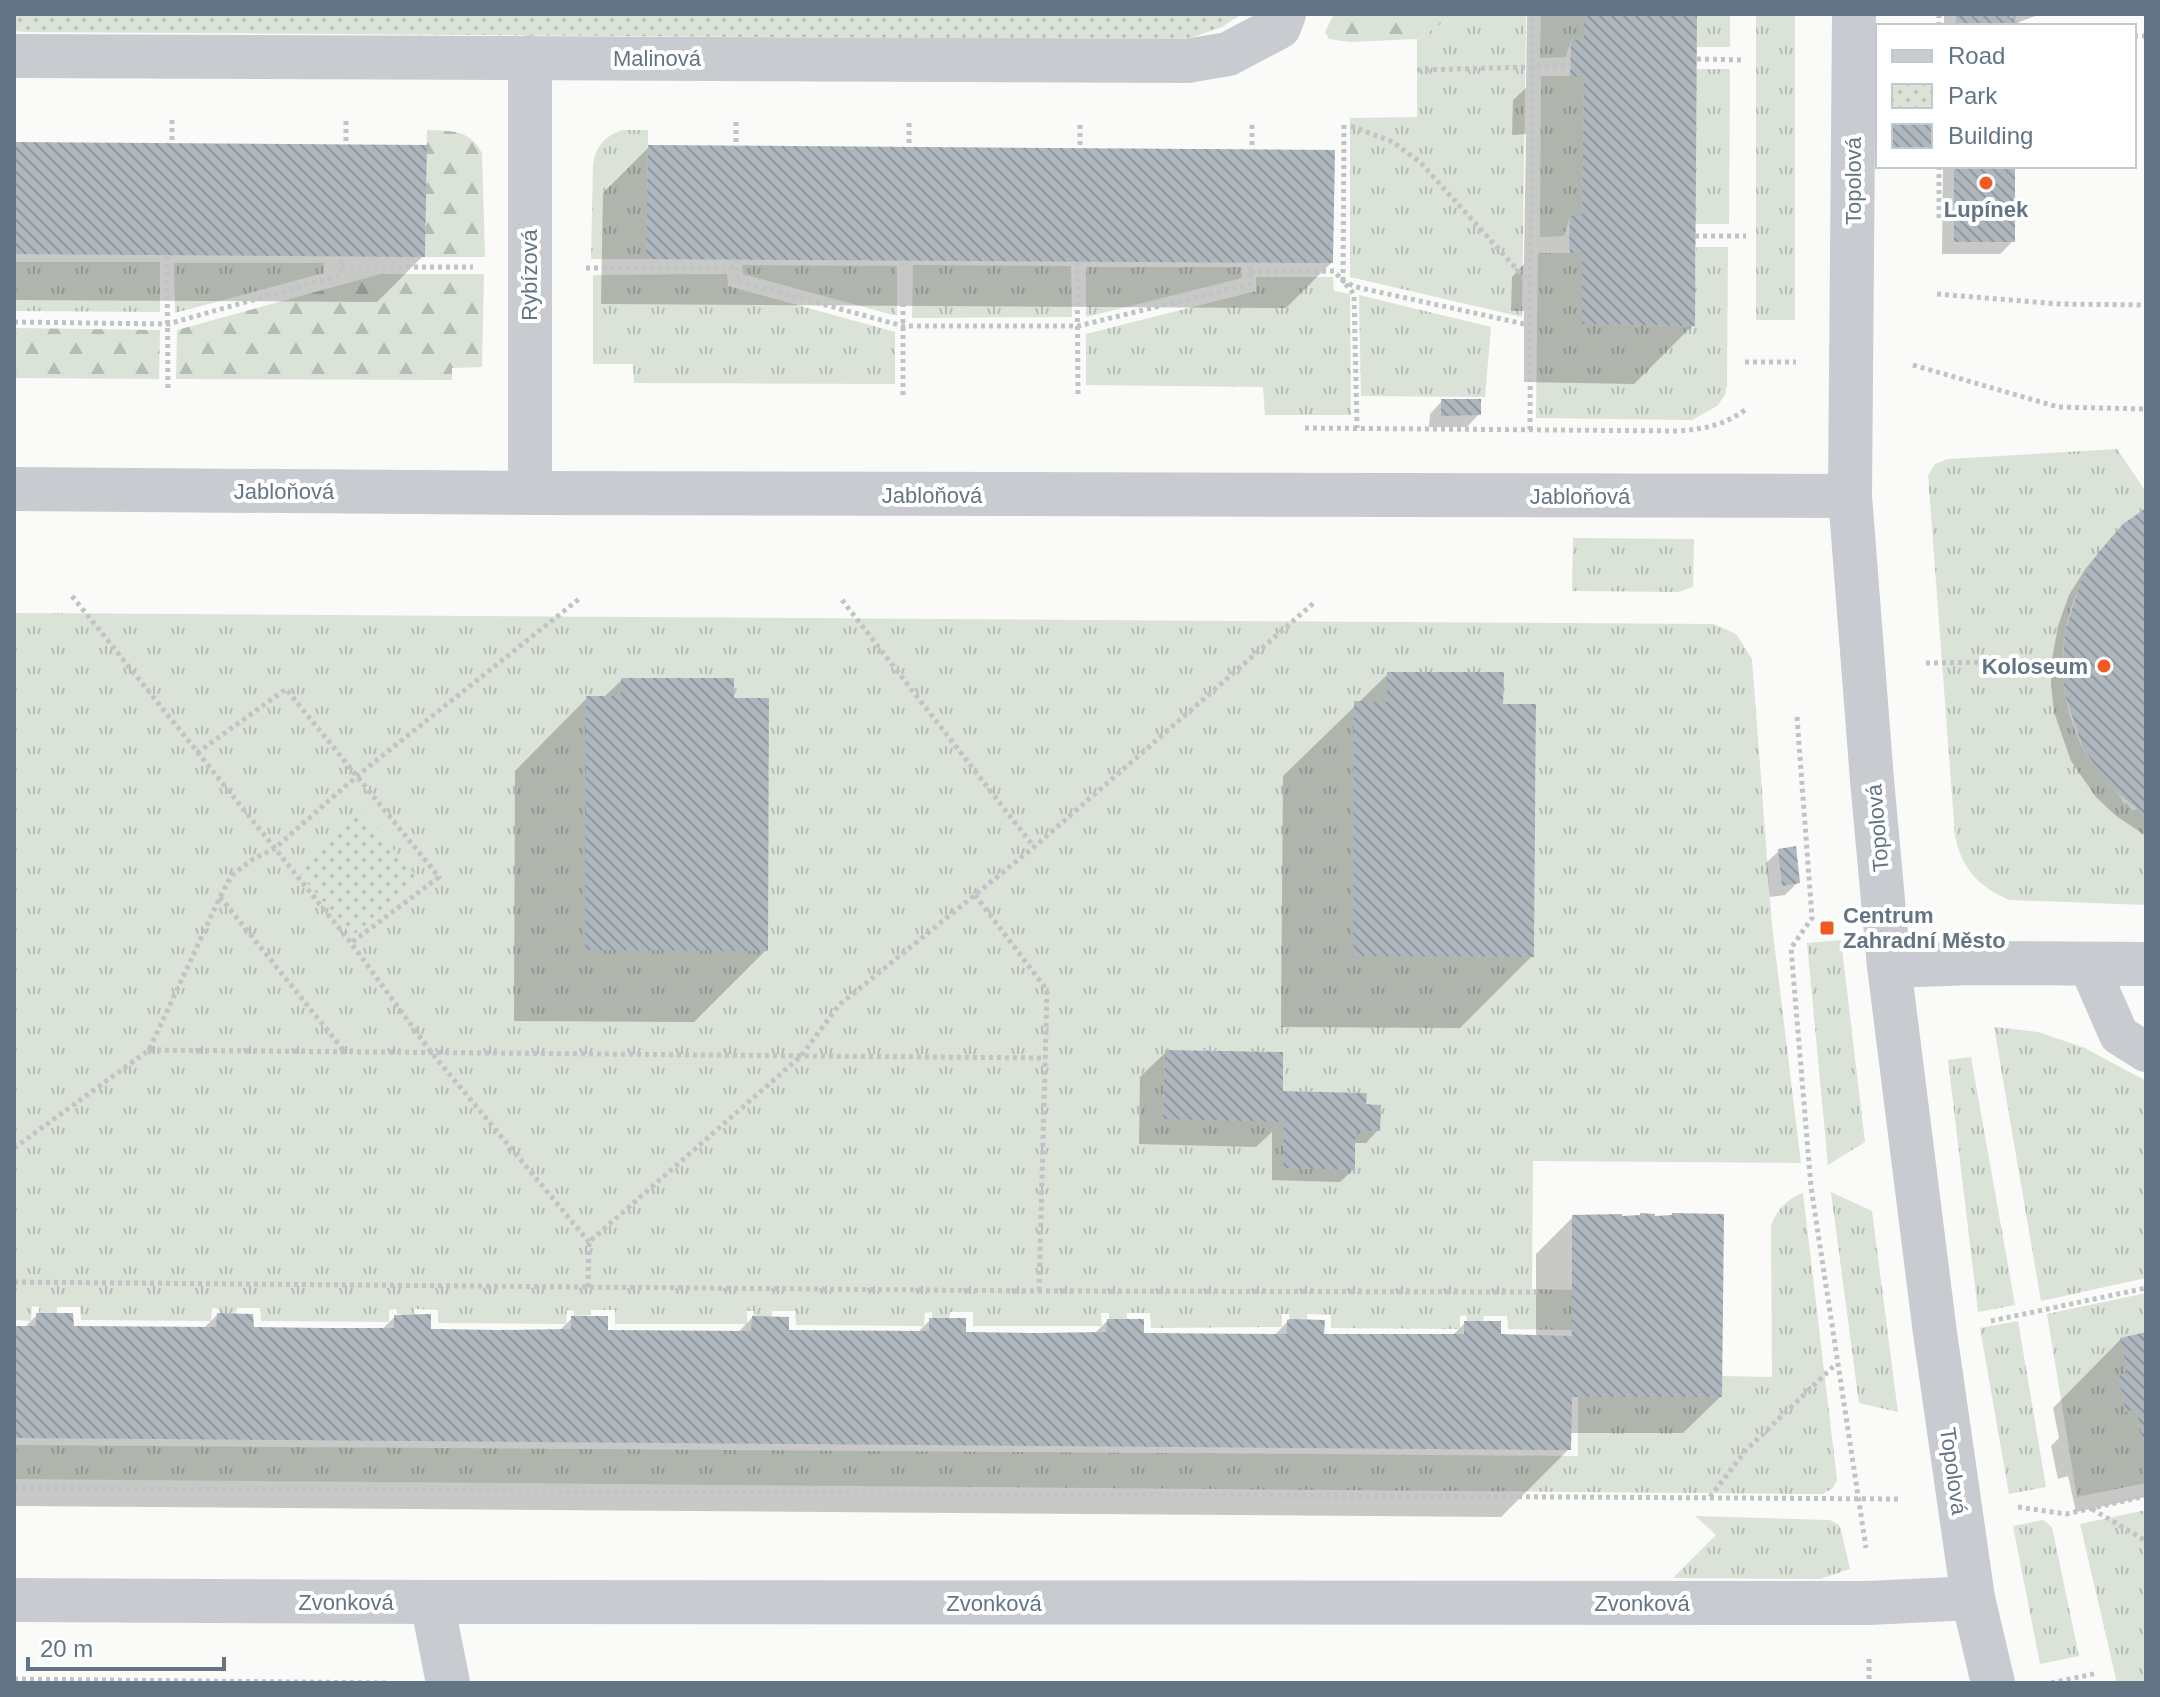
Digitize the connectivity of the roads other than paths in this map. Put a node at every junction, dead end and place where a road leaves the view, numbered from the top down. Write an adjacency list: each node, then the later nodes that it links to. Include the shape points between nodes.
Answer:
1 (1284, 14): 4 (street, Malinová, via 1279,27 1228,54 1187,61)
2 (1854, 14): 7 (street, Topolová)
3 (14, 56): 4 (street, Malinová)
4 (530, 57): 6 (street, Rybízová)
5 (14, 489): 6 (street, Jabloňová)
6 (530, 493): 7 (street, Jabloňová)
7 (1850, 496): 10 (street, Topolová)
8 (2088, 964): 9 (street); 10 (street); 11 (lane, via 2119,1035)
9 (2146, 964)
10 (1889, 966): 12 (street, Topolová)
11 (2146, 1052)
12 (1973, 1598): 14 (street, Zvonková, via 1868,1603); 16 (street, Topolová)
13 (14, 1600): 14 (street, Zvonková)
14 (432, 1602): 15 (street)
15 (448, 1683)
16 (1993, 1683)

